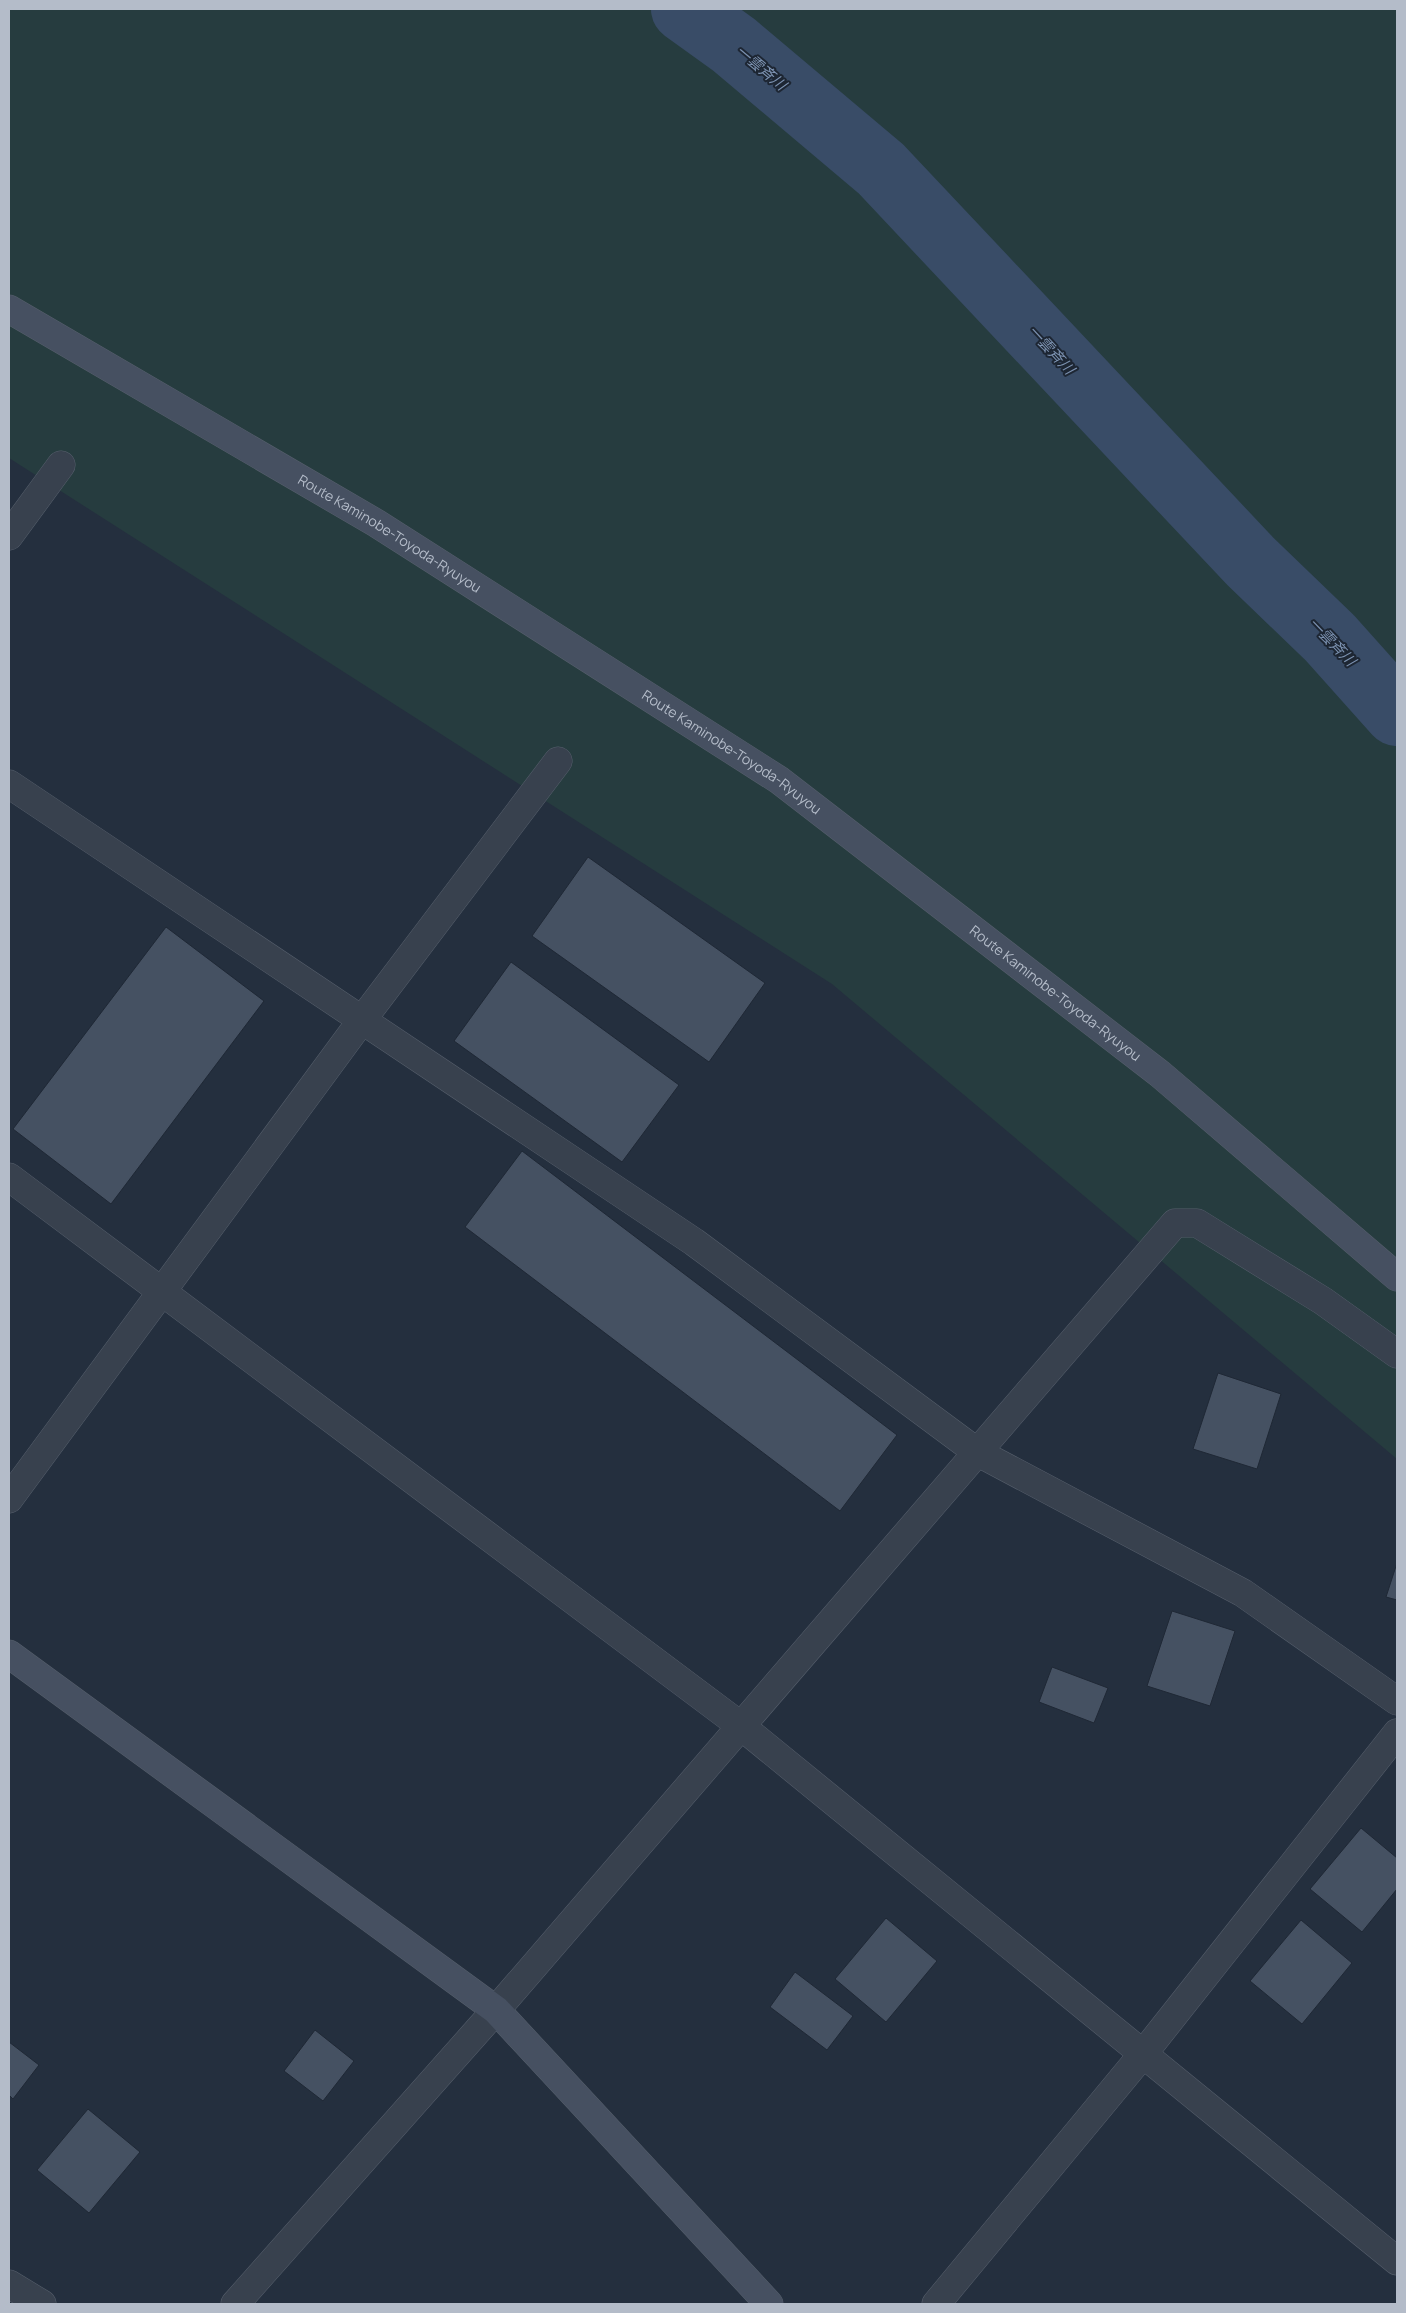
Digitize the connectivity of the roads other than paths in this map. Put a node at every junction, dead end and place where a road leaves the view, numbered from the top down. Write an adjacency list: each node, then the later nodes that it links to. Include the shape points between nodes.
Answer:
1 (9, 309): 8 (main road, Route Kaminobe-Toyoda-Ryuyou, via 376,522 779,780 1160,1074)
2 (61, 465): 3 (street)
3 (9, 536)
4 (558, 761): 6 (street)
5 (9, 784): 6 (street)
6 (362, 1020): 9 (street); 11 (street, via 694,1242)
7 (9, 1177): 9 (street)
8 (1397, 1277)
9 (161, 1291): 12 (street); 15 (street)
10 (1397, 1354): 11 (street, via 1324,1301 1197,1223 1175,1223)
11 (977, 1452): 14 (street, via 1242,1593); 15 (street)
12 (9, 1499)
13 (9, 1654): 17 (main road)
14 (1397, 1701)
15 (741, 1726): 17 (street); 18 (street)
16 (1397, 1733): 18 (street)
17 (496, 2010): 22 (street); 23 (main road)
18 (1143, 2054): 19 (street); 24 (street)
19 (1397, 2261)
20 (9, 2284): 21 (street)
21 (42, 2304)
22 (235, 2304)
23 (769, 2304)
24 (936, 2304)

